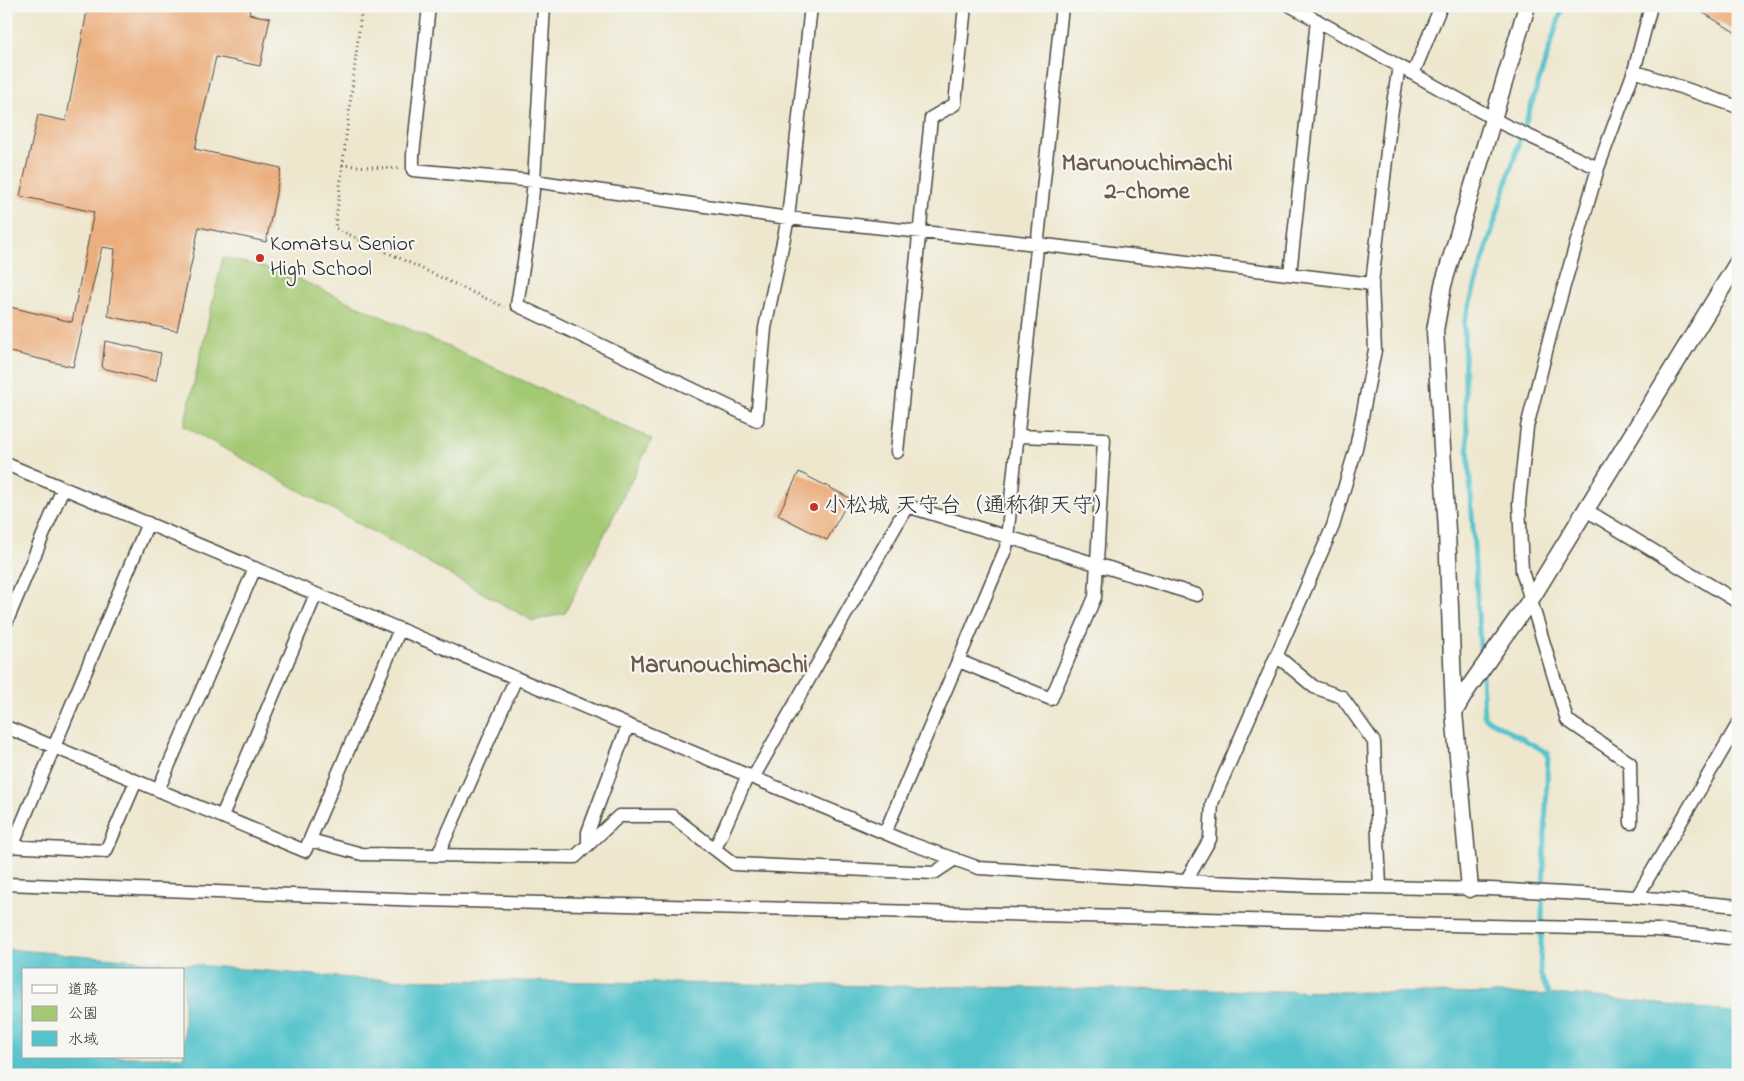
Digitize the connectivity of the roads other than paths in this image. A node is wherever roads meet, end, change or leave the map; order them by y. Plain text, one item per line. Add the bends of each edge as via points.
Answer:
1 (429, 6) edge
2 (544, 6) edge
3 (811, 6) edge
4 (965, 6) edge
5 (1062, 6) edge
6 (1291, 6) edge
7 (1441, 6) edge
8 (1527, 6) edge
9 (1651, 6) edge
10 (1317, 20) junction
11 (1399, 66) junction
12 (1634, 71) junction
13 (1413, 74) junction
14 (1738, 107) edge
15 (1499, 121) junction
16 (1598, 168) junction
17 (534, 181) junction
18 (788, 218) junction
19 (919, 232) junction
20 (1037, 244) junction
21 (1738, 262) edge
22 (1290, 274) junction
23 (1372, 284) junction
24 (1018, 436) junction
25 (897, 452) dead end
26 (6, 464) edge
27 (64, 488) junction
28 (1586, 510) junction
29 (148, 523) junction
30 (1008, 537) junction
31 (1097, 564) junction
32 (255, 568) junction
33 (316, 594) junction
34 (1197, 595) dead end
35 (1531, 599) junction
36 (1738, 602) edge
37 (6, 622) edge
38 (400, 629) junction
39 (1277, 656) junction
40 (959, 661) junction
41 (516, 678) junction
42 (1454, 712) junction
43 (1738, 724) edge
44 (628, 725) junction
45 (6, 726) edge
46 (54, 746) junction
47 (751, 776) junction
48 (136, 781) junction
49 (158, 790) junction
50 (222, 816) junction
51 (1631, 823) dead end
52 (885, 833) junction
53 (310, 840) junction
54 (588, 845) junction
55 (9, 846) edge
56 (715, 849) junction
57 (438, 855) junction
58 (955, 859) junction
59 (1186, 881) junction
60 (6, 884) edge
61 (1380, 887) junction
62 (1470, 889) junction
63 (1637, 897) junction
64 (1738, 906) edge
65 (1738, 939) edge

1 - 17 street via 413,170
2 - 17 street
3 - 18 street
4 - 19 street via 955,104 931,118
5 - 20 street
6 - 10 street
7 - 13 street
8 - 15 street
9 - 12 street
10 - 11 street
10 - 22 street
11 - 13 street
11 - 23 street
12 - 14 street
12 - 16 street
13 - 15 street
15 - 16 street
15 - 42 street via 1444,285 1435,330
16 - 35 street via 1527,427 1519,503 1522,571
17 - 18 street
17 - 18 street via 516,305 757,420 764,328
18 - 19 street
19 - 20 street
19 - 25 street
20 - 22 street
20 - 24 street
21 - 28 street
22 - 23 street
23 - 39 street via 1375,350 1356,448 1333,526
24 - 30 street
24 - 31 street via 1104,440
26 - 27 street
27 - 29 street
27 - 37 street
28 - 35 street
28 - 36 street
29 - 32 street
29 - 46 street
30 - 31 street
30 - 40 street
30 - 47 street via 908,506
31 - 34 street
31 - 40 street via 1095,597 1051,699
32 - 33 street
32 - 49 street
33 - 38 street
33 - 50 street
35 - 42 street
35 - 51 street via 1567,720 1630,763
38 - 41 street
38 - 53 street
39 - 59 street via 1212,803 1210,839
39 - 61 street via 1314,688 1342,697 1374,742
40 - 52 street
41 - 44 street
41 - 57 street
42 - 62 street
43 - 63 street
44 - 47 street
44 - 54 street via 588,832
45 - 46 street
46 - 48 street
46 - 55 street
47 - 52 street
47 - 56 street
48 - 49 street
48 - 55 street via 106,851
49 - 50 street
50 - 53 street via 305,851
52 - 58 street
53 - 57 street via 362,854
54 - 56 street via 619,816 672,816
54 - 57 street via 576,857
56 - 58 street via 734,864 934,873
58 - 59 street via 979,868
59 - 61 street
60 - 65 street via 422,900 1658,930
61 - 62 street
62 - 63 street
63 - 64 street

